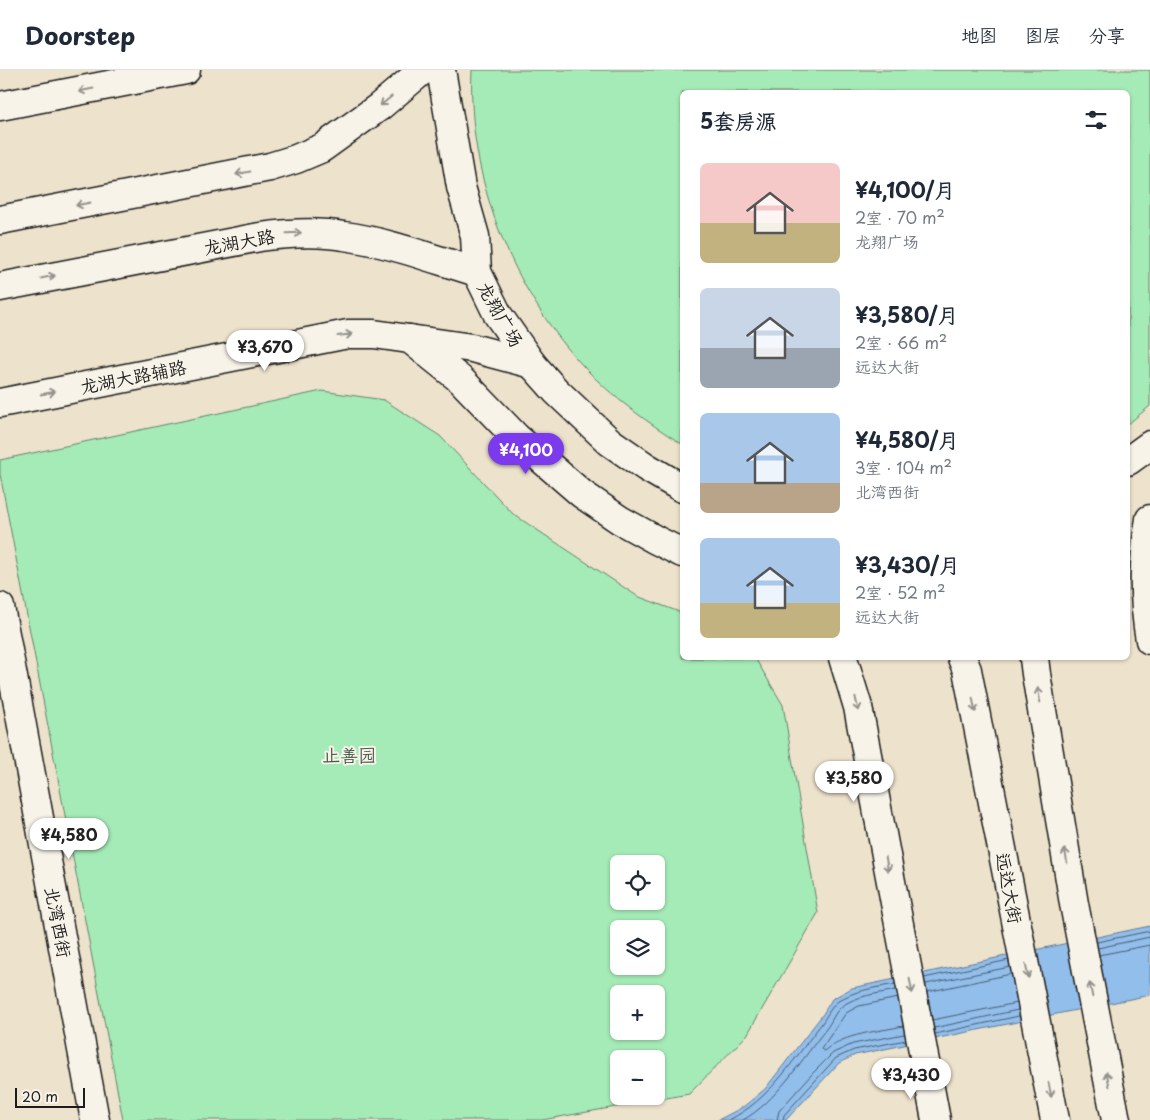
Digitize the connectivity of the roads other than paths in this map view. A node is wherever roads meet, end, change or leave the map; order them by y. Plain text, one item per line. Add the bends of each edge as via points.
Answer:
1 (186, 70) edge
2 (423, 70) edge
3 (441, 70) edge
4 (0, 106) edge
5 (0, 220) edge
6 (477, 272) junction
7 (0, 287) edge
8 (410, 338) junction
9 (532, 364) junction
10 (0, 403) edge
11 (1150, 445) edge
12 (1130, 460) edge
13 (680, 487) edge
14 (1150, 519) edge
15 (680, 552) edge
16 (1147, 588) edge
17 (0, 607) edge
18 (1150, 640) edge
19 (844, 660) edge
20 (963, 660) edge
21 (1034, 660) edge
22 (95, 1120) edge
23 (936, 1120) edge
24 (1055, 1120) edge
25 (1116, 1120) edge

1 -> 4 main road
2 -> 5 main road via 322,148 296,159 270,167
3 - 6 main road, 龙翔广场 via 461,187 475,236
7 -> 6 main road, 龙湖大路 via 289,233 343,235
6 - 9 main road, 龙翔广场 via 498,315
8 - 9 main road, 龙湖大路辅路 via 472,348
10 -> 8 main road, 龙湖大路辅路 via 348,334
8 - 15 main road via 461,380 516,437 582,494 620,520
9 - 13 main road, 龙翔广场 via 610,442
11 - 12 main road
14 - 16 main road via 1146,548
16 - 18 main road
17 - 22 main road, 北湾西街
19 -> 23 main road via 858,707
20 -> 24 main road, 远达大街
25 -> 21 main road via 1074,904

